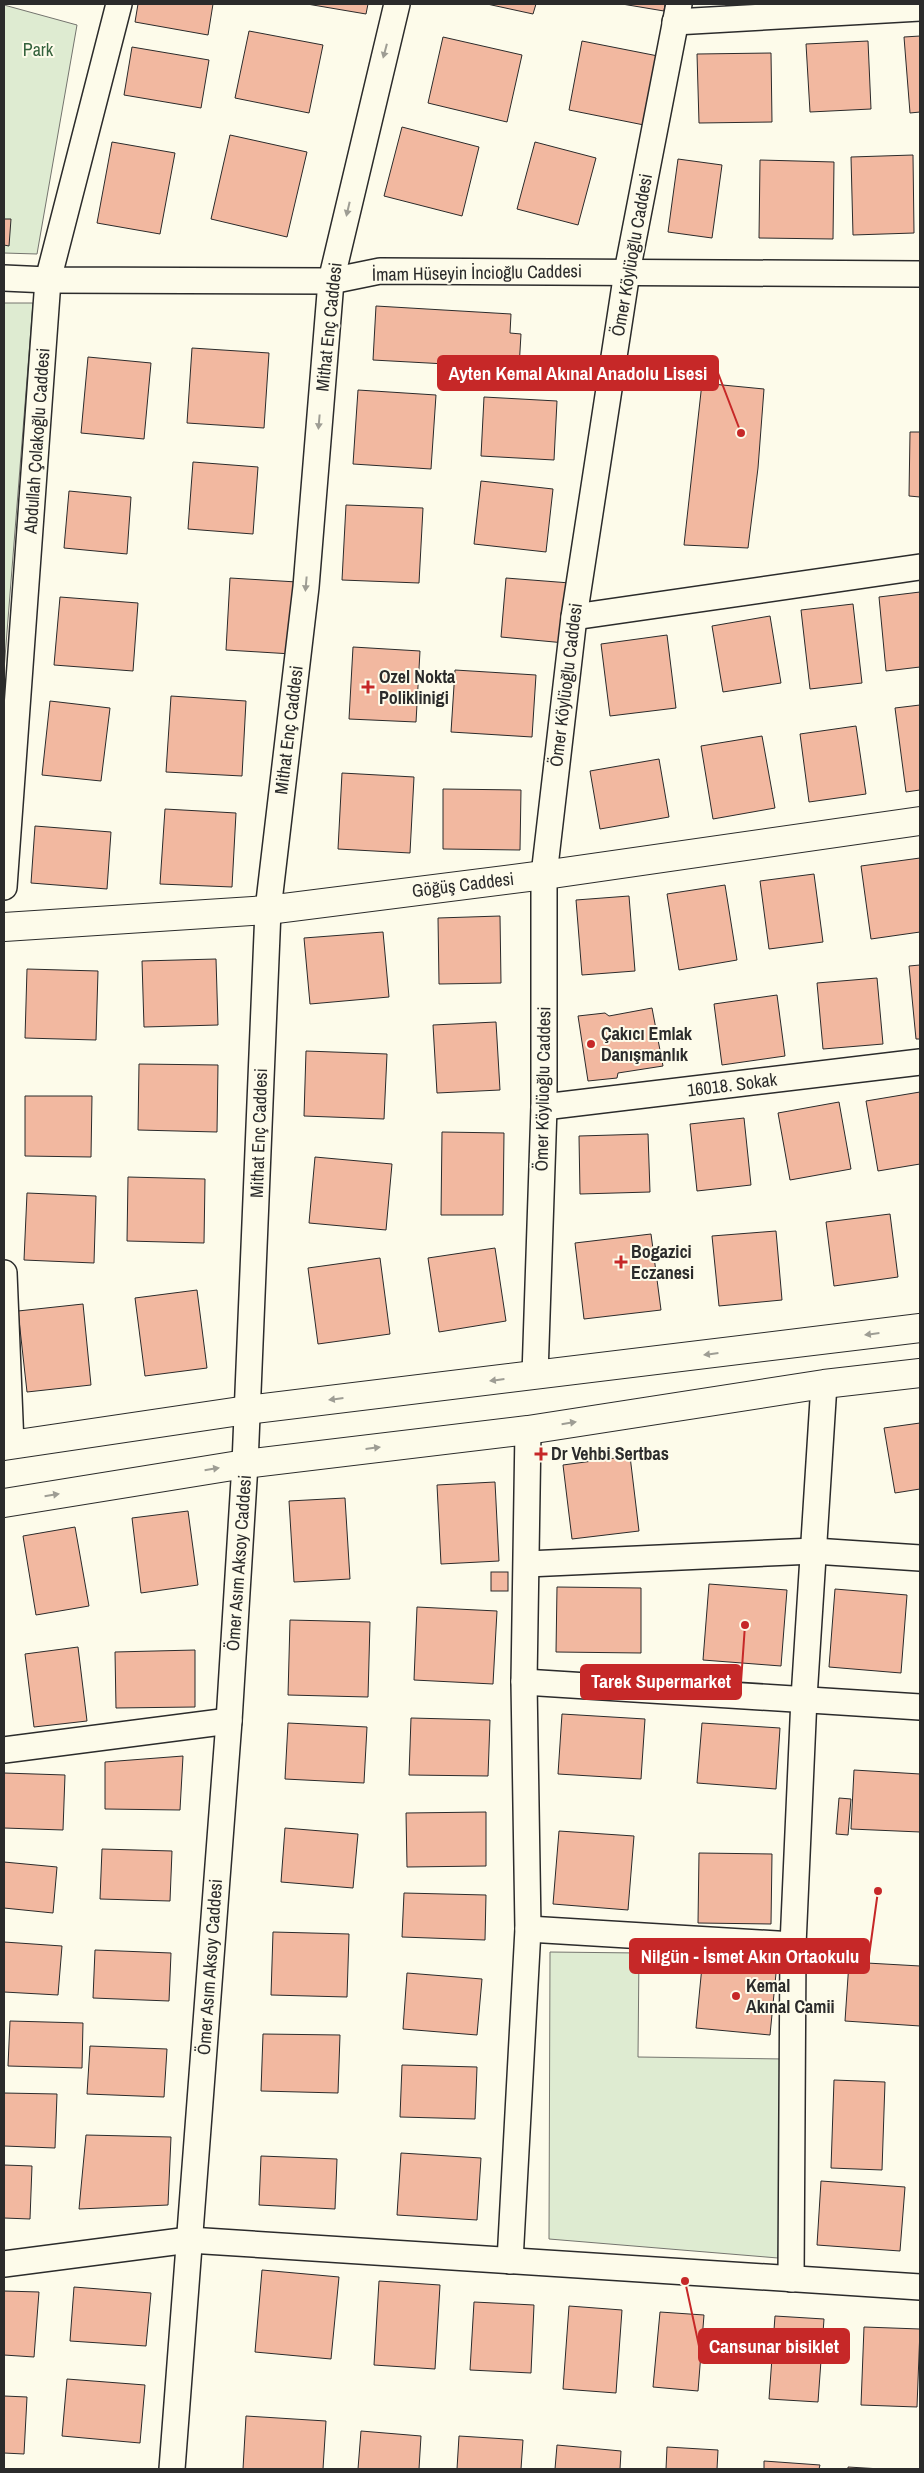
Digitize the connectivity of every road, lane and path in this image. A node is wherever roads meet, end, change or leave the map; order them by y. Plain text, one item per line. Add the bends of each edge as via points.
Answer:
1 (119, 4) edge
2 (397, 4) edge
3 (920, 8) edge
4 (677, 13) edge
5 (627, 272) junction
6 (920, 274) edge
7 (4, 278) edge
8 (48, 280) junction
9 (331, 281) junction
10 (920, 567) edge
11 (574, 616) junction
12 (12, 679) edge
13 (920, 821) edge
14 (544, 875) junction
15 (4, 887) edge
16 (268, 910) junction
17 (4, 927) edge
18 (920, 1062) edge
19 (544, 1108) junction
20 (4, 1273) edge
21 (920, 1328) edge
22 (920, 1373) edge
23 (535, 1375) junction
24 (824, 1384) junction
25 (247, 1410) junction
26 (528, 1430) junction
27 (7, 1445) edge
28 (245, 1464) junction
29 (4, 1503) edge
30 (814, 1551) junction
31 (920, 1558) edge
32 (527, 1564) junction
33 (524, 1682) junction
34 (804, 1698) junction
35 (920, 1707) edge
36 (229, 1721) junction
37 (4, 1750) edge
38 (528, 1929) junction
39 (793, 1945) junction
40 (189, 2240) junction
41 (510, 2261) junction
42 (4, 2264) edge
43 (791, 2279) junction
44 (920, 2287) edge
45 (172, 2469) edge

1 - 8 street, Abdullah Çolakoğlu Caddesi
2 -> 9 street, Mithat Enç Caddesi
3 - 4 street
4 - 5 street, Ömer Köylüoğlu Caddesi
5 - 6 street, İmam Hüseyin İncioğlu Caddesi
5 - 9 street, İmam Hüseyin İncioğlu Caddesi via 380,271
5 - 11 street, Ömer Köylüoğlu Caddesi
7 - 8 street, İmam Hüseyin İncioğlu Caddesi
8 - 9 street, İmam Hüseyin İncioğlu Caddesi
8 - 12 street, Abdullah Çolakoğlu Caddesi
9 -> 16 street, Mithat Enç Caddesi via 306,587
10 - 11 street
11 - 14 street, Ömer Köylüoğlu Caddesi
12 - 15 street, Abdullah Çolakoğlu Caddesi
13 - 14 main road, Göğüş Caddesi
14 - 16 main road, Göğüş Caddesi
14 - 19 street, Ömer Köylüoğlu Caddesi
16 - 17 main road, Göğüş Caddesi
16 - 25 street, Mithat Enç Caddesi
18 - 19 street, 16018. Sokak
19 - 23 street, Ömer Köylüoğlu Caddesi
20 - 27 street
21 -> 23 main road
22 - 24 main road
23 -> 25 main road
26 -> 24 main road
24 - 30 street
25 - 27 main road
25 - 28 street, Mithat Enç Caddesi
28 -> 26 main road
26 - 32 street
29 -> 28 main road
28 - 36 street, Ömer Asım Aksoy Caddesi
30 - 31 street
30 - 32 street
30 - 34 street
32 - 33 street
33 - 34 street
33 - 38 street
34 - 35 street
34 - 39 street
36 - 37 street
36 - 40 street, Ömer Asım Aksoy Caddesi
38 - 39 street
38 - 41 street
39 - 43 street
40 - 41 street
40 - 42 street
40 - 45 street, Ömer Asım Aksoy Caddesi
41 - 43 street
43 - 44 street

